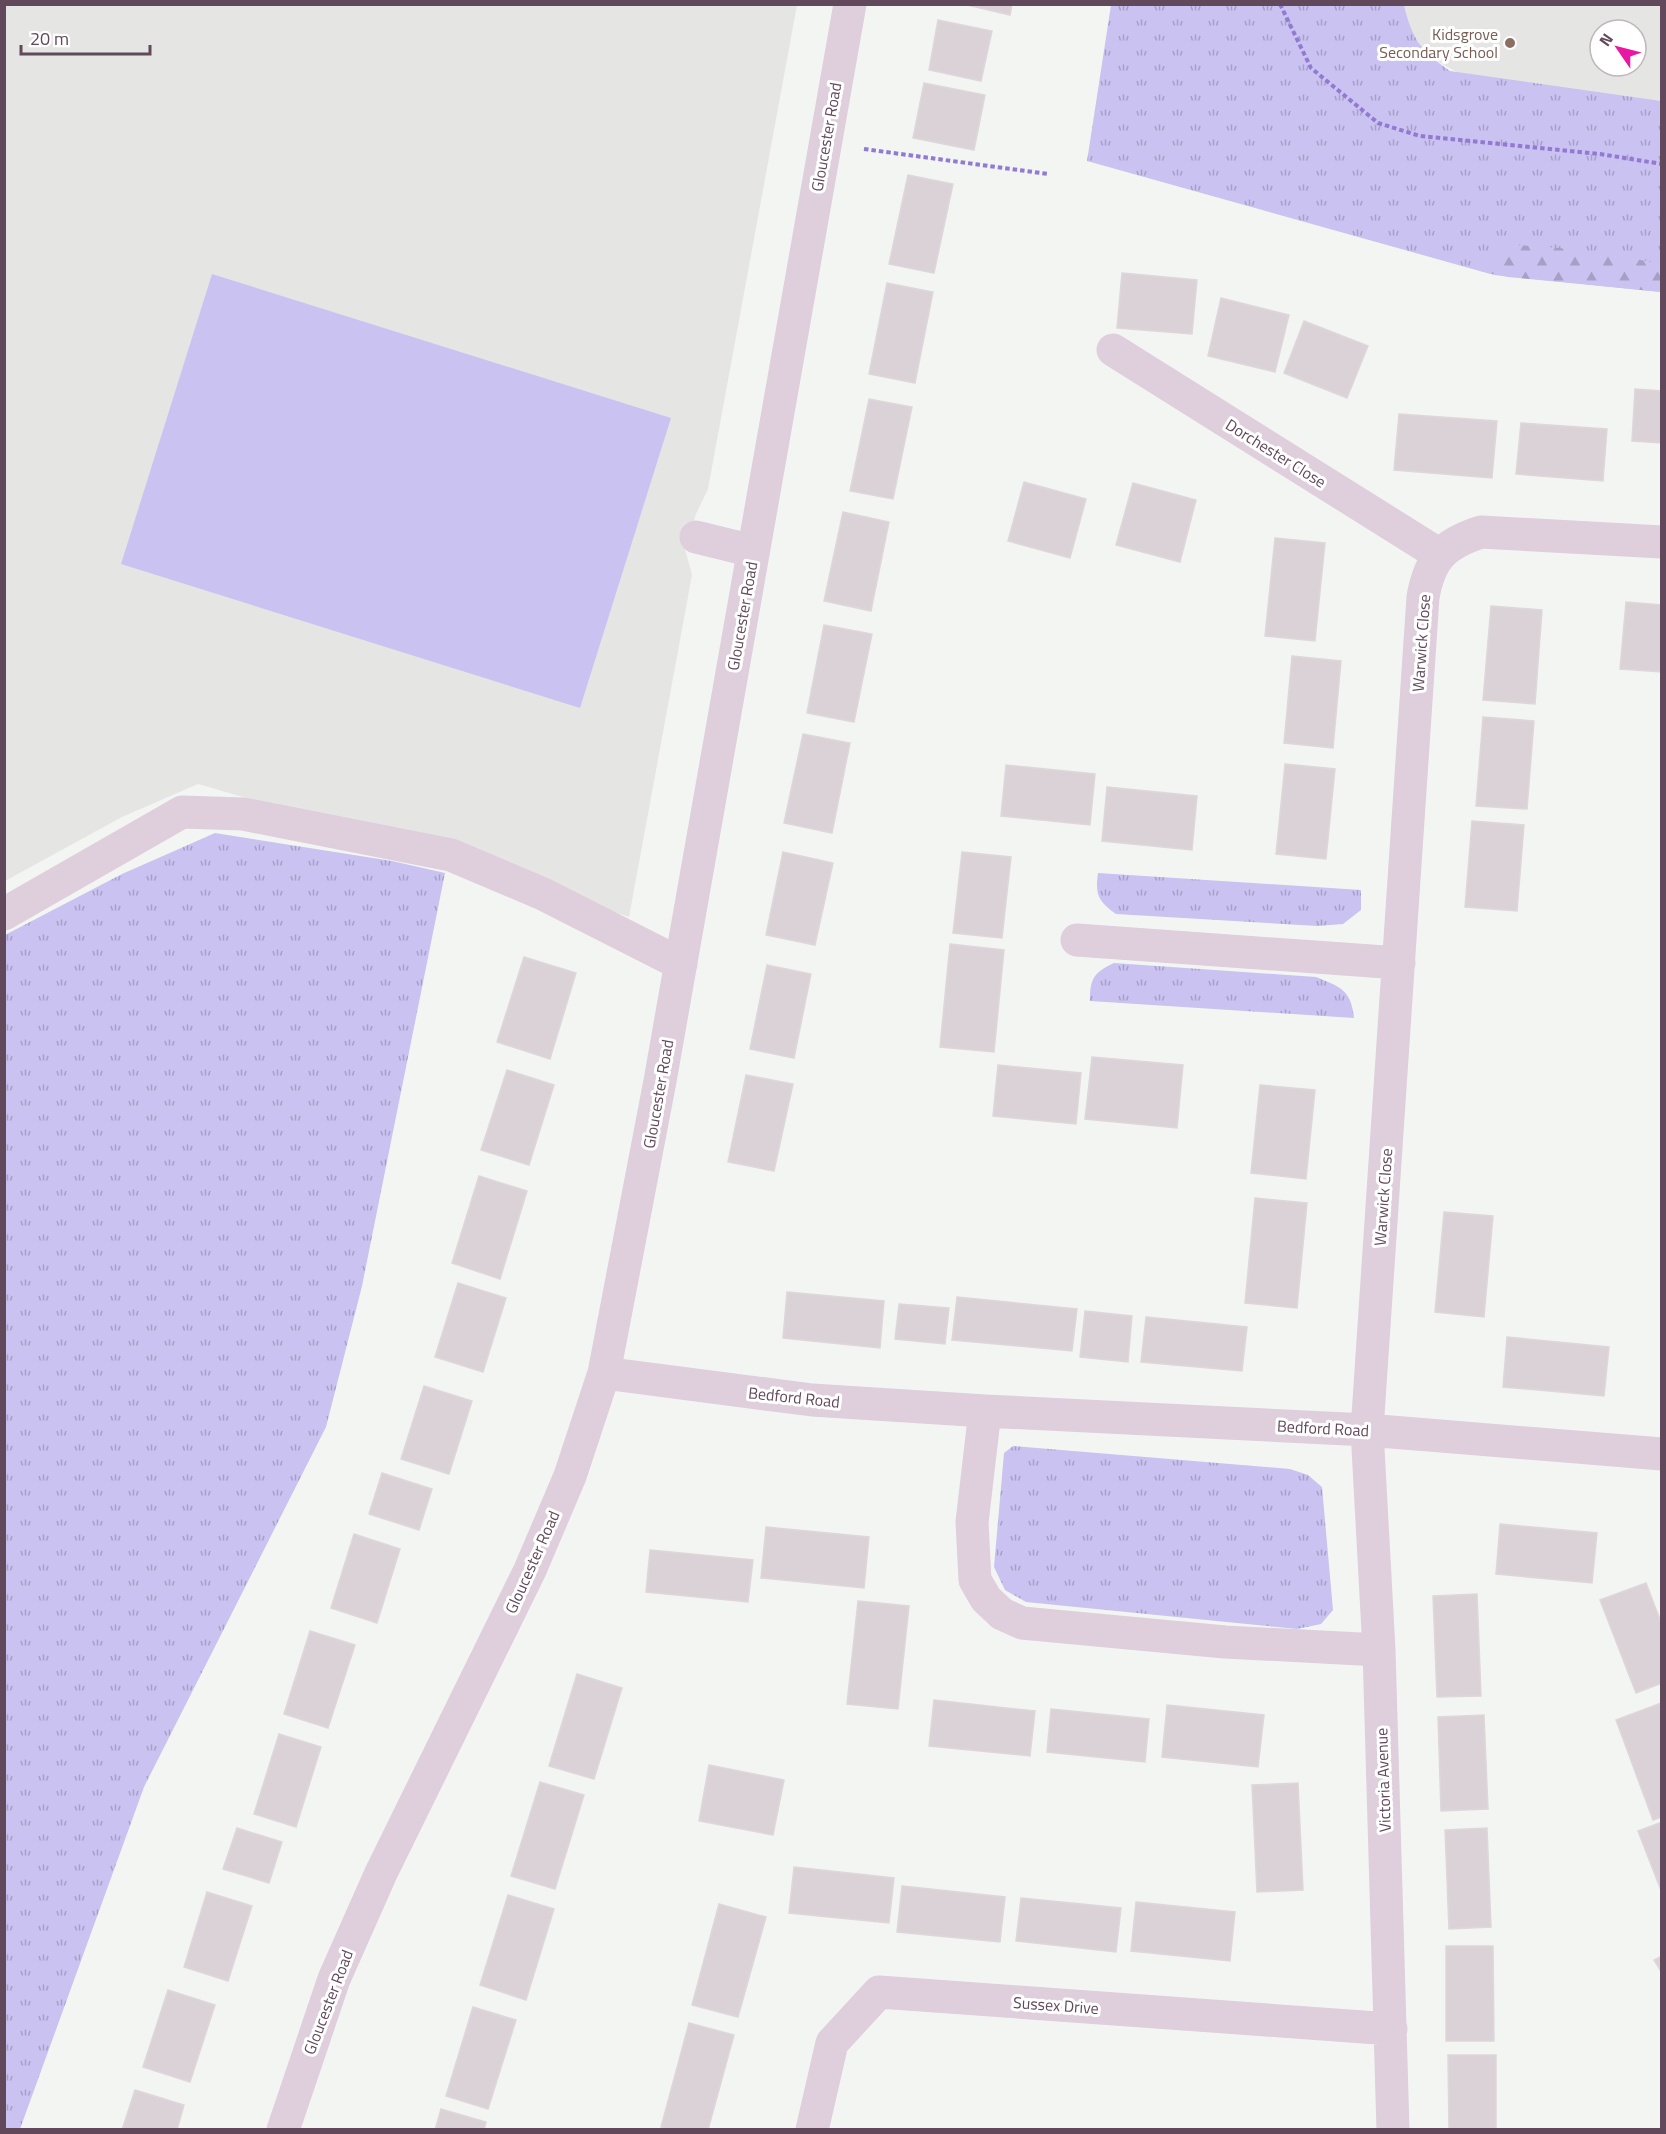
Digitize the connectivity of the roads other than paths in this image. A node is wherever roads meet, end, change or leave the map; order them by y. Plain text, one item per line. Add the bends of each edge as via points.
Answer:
1 (850, 4) edge
2 (1113, 350) dead end
3 (696, 537) dead end
4 (1662, 542) edge
5 (753, 551) junction
6 (1440, 555) junction
7 (4, 914) edge
8 (1077, 940) dead end
9 (1399, 963) junction
10 (681, 964) junction
11 (604, 1373) junction
12 (985, 1411) junction
13 (1367, 1430) junction
14 (1662, 1454) edge
15 (1379, 1650) junction
16 (1391, 2029) junction
17 (283, 2130) edge
18 (812, 2130) edge
19 (1393, 2130) edge

1 - 5 street, Gloucester Road
2 - 6 street, Dorchester Close
3 - 5 street
4 - 6 street, Warwick Close via 1481,532 1459,539
5 - 10 street, Gloucester Road
6 - 9 street, Warwick Close via 1427,575 1423,597
7 - 10 street via 182,812 243,814 451,855 543,894
8 - 9 street
9 - 13 street, Warwick Close
10 - 11 street, Gloucester Road
11 - 12 street, Bedford Road via 812,1400
11 - 17 street, Gloucester Road via 570,1476 530,1570 381,1873 334,1979
12 - 13 street, Bedford Road
12 - 15 street via 972,1522 975,1580 986,1599 1002,1614 1022,1623 1225,1642
13 - 14 street, Bedford Road
13 - 15 street, Victoria Avenue
15 - 16 street, Victoria Avenue
16 - 18 street, Sussex Drive via 879,1992 832,2043
16 - 19 street, Victoria Avenue

